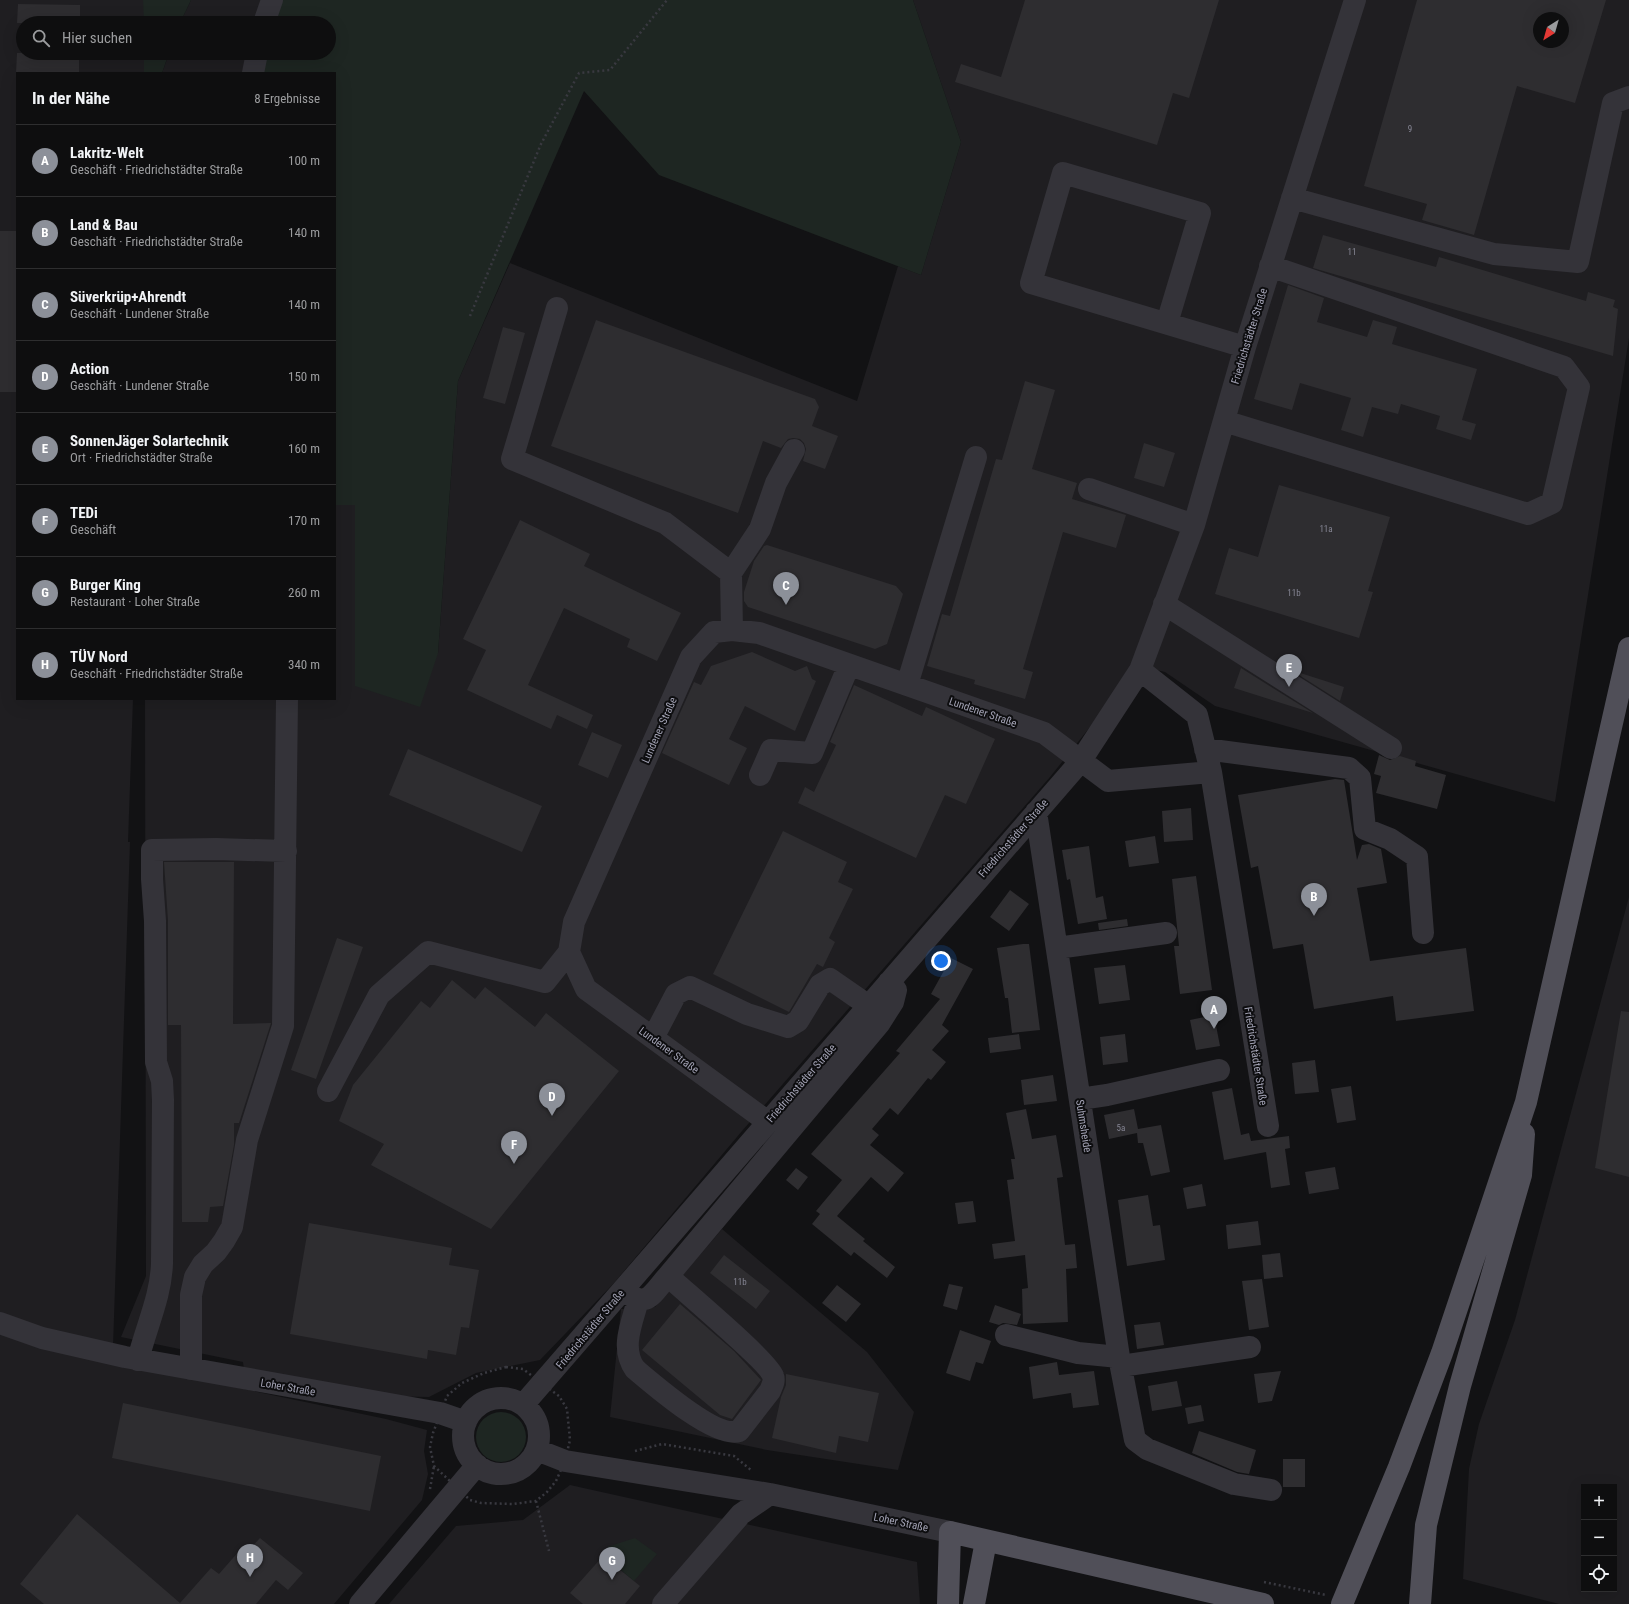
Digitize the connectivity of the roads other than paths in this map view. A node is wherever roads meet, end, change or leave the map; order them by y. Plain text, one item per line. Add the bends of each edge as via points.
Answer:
1 (272, 0) edge
2 (1355, 0) edge
3 (266, 16) edge
4 (256, 60) edge
5 (253, 72) edge
6 (1629, 97) edge
7 (1292, 198) junction
8 (1270, 266) junction
9 (557, 308) dead end
10 (1167, 323) junction
11 (1245, 347) junction
12 (1224, 422) junction
13 (794, 450) dead end
14 (976, 457) dead end
15 (1089, 490) dead end
16 (1194, 525) junction
17 (731, 573) junction
18 (1164, 604) junction
19 (732, 630) junction
20 (1629, 648) edge
21 (849, 665) junction
22 (1140, 670) junction
23 (907, 685) junction
24 (287, 700) edge
25 (1391, 748) dead end
26 (1205, 749) junction
27 (1080, 762) junction
28 (1211, 772) junction
29 (760, 775) dead end
30 (1036, 812) junction
31 (286, 851) junction
32 (1166, 933) dead end
33 (1423, 933) dead end
34 (1057, 948) junction
35 (569, 952) junction
36 (890, 982) junction
37 (869, 1006) junction
38 (653, 1038) junction
39 (1219, 1070) dead end
40 (328, 1091) dead end
41 (1080, 1099) junction
42 (1526, 1102) junction
43 (768, 1122) junction
44 (1268, 1126) dead end
45 (668, 1276) junction
46 (630, 1295) junction
47 (0, 1323) edge
48 (1006, 1335) dead end
49 (1250, 1347) dead end
50 (138, 1360) junction
51 (1120, 1361) junction
52 (191, 1369) junction
53 (523, 1405) junction
54 (466, 1422) junction
55 (537, 1450) junction
56 (477, 1465) junction
57 (720, 1486) junction
58 (1271, 1490) dead end
59 (770, 1494) junction
60 (741, 1514) junction
61 (950, 1532) junction
62 (986, 1541) junction
63 (360, 1604) edge
64 (664, 1604) edge
65 (948, 1604) edge
66 (974, 1604) edge
67 (1263, 1604) edge
68 (1342, 1604) edge
69 (1420, 1604) edge

1 - 3 street
2 - 7 street, Friedrichstädter Straße
4 - 5 street
6 - 7 street via 1613,102 1578,262 1494,254
7 - 8 street, Friedrichstädter Straße
8 - 11 street, Friedrichstädter Straße
8 - 12 street via 1564,367 1580,387 1552,503 1528,514
9 - 17 street via 512,459 665,523
10 - 10 street via 1031,283 1063,173 1200,213
10 - 11 street
11 - 12 street, Friedrichstädter Straße
12 - 16 street, Friedrichstädter Straße
13 - 17 street via 776,483 760,529
14 - 23 street
15 - 16 street
16 - 18 street, Friedrichstädter Straße
17 - 19 street
18 - 22 street, Friedrichstädter Straße
18 - 25 street
19 - 21 street, Lundener Straße via 759,633
19 - 35 street, Lundener Straße via 714,632 691,657 574,922
20 - 42 main road
21 - 23 street, Lundener Straße
21 - 29 street via 812,753 771,750
22 - 26 street, Friedrichstädter Straße via 1197,715
22 - 27 street, Friedrichstädter Straße
23 - 27 street, Lundener Straße via 1044,733
24 - 31 street
26 - 28 street, Friedrichstädter Straße
26 - 33 street via 1349,768 1360,778 1364,830 1390,839 1417,857
27 - 28 street via 1108,781
27 - 30 street, Friedrichstädter Straße
28 - 44 street, Friedrichstädter Straße
30 - 34 street, Suhmsheide
30 - 36 street, Friedrichstädter Straße
31 - 50 street via 152,850 156,1062 162,1081 163,1100 162,1263 158,1299
31 - 52 street via 283,1026 247,1140 232,1227 220,1247 195,1276 191,1295
32 - 34 street
34 - 41 street, Suhmsheide
35 - 38 street, Lundener Straße via 586,989
35 - 40 street via 545,982 428,952 379,995
36 - 37 street, Friedrichstädter Straße
36 - 45 street via 896,990 896,995 876,1028
37 - 38 street via 830,979 820,985 798,1021 788,1027 747,1014 690,987 676,994
37 - 43 street, Friedrichstädter Straße
38 - 43 street, Lundener Straße
39 - 41 street
41 - 51 street, Suhmsheide
42 - 68 main road via 1442,1353 1399,1467
42 - 69 main road via 1521,1175 1460,1386 1426,1525
43 - 46 street, Friedrichstädter Straße
45 - 46 street via 649,1297
45 - 46 street via 765,1365 773,1376 770,1390 739,1431 724,1431 697,1416 635,1369 627,1350
46 - 53 street, Friedrichstädter Straße
47 - 50 street, Loher Straße via 42,1338
48 - 51 street
49 - 51 street
50 - 52 street, Loher Straße
51 - 58 street, Suhmsheide via 1135,1440 1147,1449 1234,1484
52 - 54 street, Loher Straße via 440,1413
53 - 54 street via 502,1398 487,1401 475,1410
53 - 55 street via 536,1422 540,1436
54 - 56 street via 466,1450
55 - 56 street via 528,1464 514,1472 498,1474 483,1470
55 - 57 street, Loher Straße via 565,1461
56 - 63 street
57 - 59 street, Loher Straße
57 - 60 street via 733,1497
59 - 60 street
59 - 61 street, Loher Straße
60 - 64 street
61 - 62 main road, Loher Straße
61 - 65 main road
62 - 66 main road
62 - 67 main road, Loher Straße

